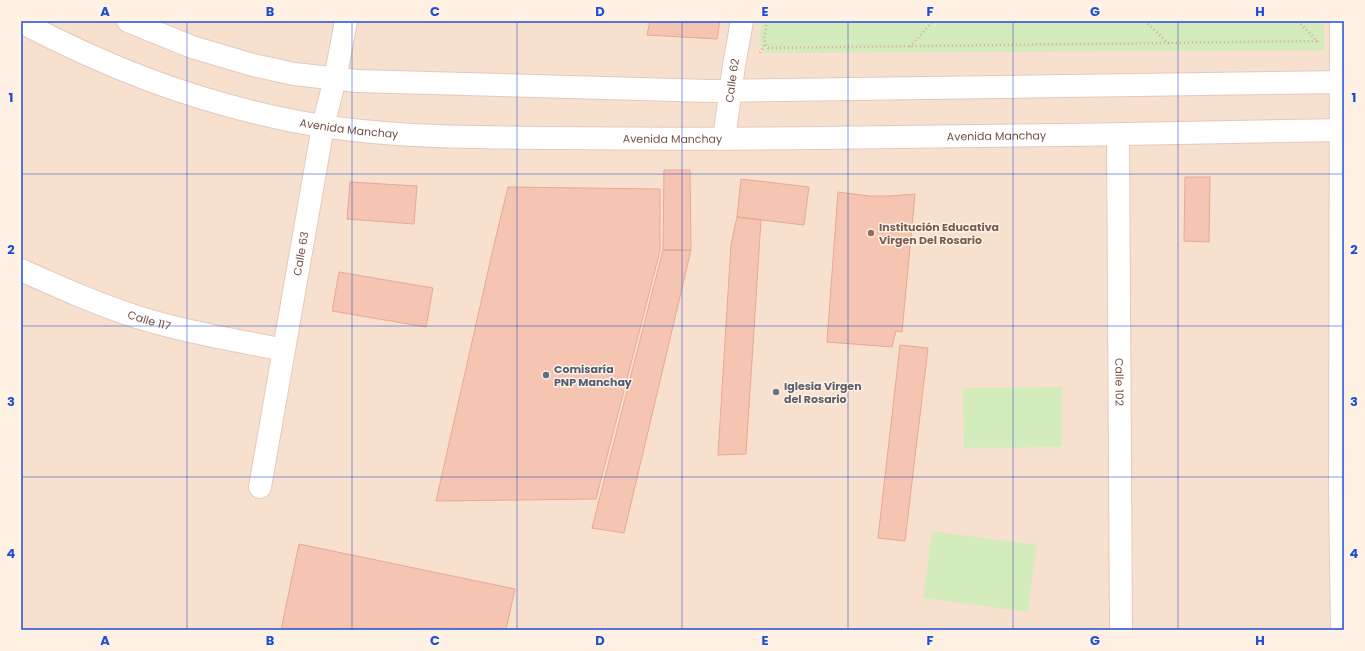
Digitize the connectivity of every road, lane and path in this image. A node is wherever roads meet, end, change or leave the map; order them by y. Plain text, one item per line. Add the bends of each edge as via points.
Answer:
1 (128, 21) edge
2 (346, 21) edge
3 (742, 21) edge
4 (767, 21) edge
5 (895, 21) edge
6 (903, 21) edge
7 (933, 21) edge
8 (1145, 21) edge
9 (1298, 21) edge
10 (1341, 21) edge
11 (21, 22) edge
12 (1318, 35) dead end
13 (1318, 42) junction
14 (1169, 44) junction
15 (910, 47) junction
16 (1319, 48) dead end
17 (335, 79) junction
18 (1343, 82) edge
19 (731, 90) junction
20 (323, 126) junction
21 (1343, 130) edge
22 (1118, 135) junction
23 (724, 139) junction
24 (21, 270) edge
25 (284, 350) junction
26 (1342, 465) edge
27 (260, 487) dead end
28 (1342, 492) edge
29 (1121, 630) edge
30 (1342, 630) edge

1 - 17 street via 192,47 238,61 294,74
2 - 17 street, Calle 63
3 - 19 street, Calle 62
4 - 15 path via 764,40 768,48
5 - 6 path
7 - 15 path
8 - 14 path
9 - 13 path
10 - 18 street
11 - 20 street, Avenida Manchay via 84,54 167,88 217,103
12 - 13 path
13 - 14 path
13 - 16 path
14 - 15 path
17 - 19 street via 493,86
17 - 20 street, Calle 63
18 - 19 street
18 - 21 street
19 - 23 street, Calle 62
20 - 23 street, Avenida Manchay via 415,135
20 - 25 street, Calle 63
21 - 22 street, Avenida Manchay
21 - 26 street
22 - 23 street, Avenida Manchay
22 - 29 street, Calle 102
24 - 25 street, Calle 117 via 94,302 138,317 181,329
25 - 27 street, Calle 63
26 - 28 street
28 - 30 street

